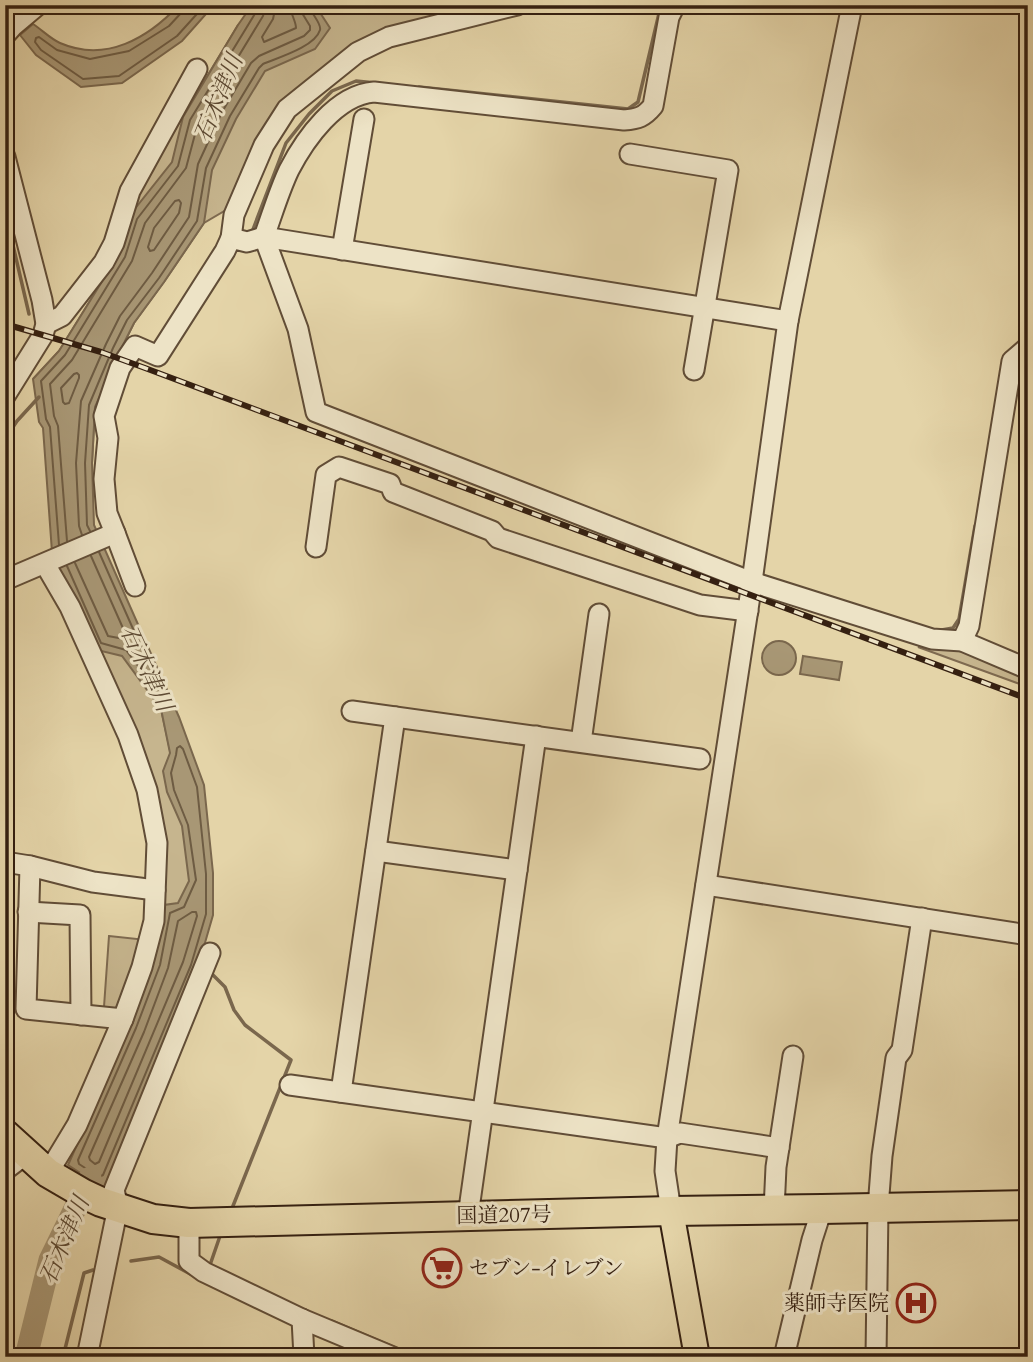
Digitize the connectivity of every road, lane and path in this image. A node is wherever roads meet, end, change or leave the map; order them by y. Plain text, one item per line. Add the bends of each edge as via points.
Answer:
1 (517, 5) edge
2 (675, 5) edge
3 (852, 5) edge
4 (35, 6) edge
5 (5, 34) edge
6 (197, 69) dead end
7 (364, 119) dead end
8 (630, 154) dead end
9 (5, 157) edge
10 (264, 237) junction
11 (232, 238) junction
12 (342, 250) junction
13 (705, 307) junction
14 (788, 321) junction
15 (46, 324) junction
16 (1028, 347) edge
17 (695, 370) dead end
18 (5, 396) edge
19 (110, 535) junction
20 (316, 547) dead end
21 (48, 563) junction
22 (5, 580) edge
23 (752, 582) junction
24 (135, 586) dead end
25 (748, 611) junction
26 (599, 614) dead end
27 (962, 641) junction
28 (1028, 669) edge
29 (352, 711) dead end
30 (395, 717) junction
31 (536, 736) junction
32 (581, 742) junction
33 (700, 759) dead end
34 (376, 851) junction
35 (5, 862) edge
36 (30, 866) junction
37 (517, 870) junction
38 (706, 885) junction
39 (155, 890) junction
40 (28, 912) junction
41 (922, 918) junction
42 (1028, 935) edge
43 (210, 953) dead end
44 (81, 1015) junction
45 (122, 1019) junction
46 (793, 1056) dead end
47 (290, 1085) dead end
48 (341, 1092) junction
49 (483, 1112) junction
50 (5, 1134) edge
51 (667, 1138) junction
52 (779, 1148) junction
53 (16, 1162) edge
54 (52, 1176) junction
55 (109, 1205) junction
56 (1028, 1205) edge
57 (878, 1208) junction
58 (822, 1209) junction
59 (671, 1210) junction
60 (774, 1210) junction
61 (468, 1216) junction
62 (190, 1223) junction
63 (302, 1320) junction
64 (87, 1357) edge
65 (304, 1357) edge
66 (393, 1357) edge
67 (696, 1357) edge
68 (784, 1357) edge
69 (876, 1357) edge

1 - 11 street via 388,37 358,52 287,109 264,145 234,215
2 - 10 street via 653,106 639,119 363,93 341,104 314,130 289,170
3 - 14 street
4 - 5 street
6 - 15 street via 130,191 104,261 62,316
7 - 12 street
8 - 13 street via 727,170
9 - 15 street
10 - 11 street via 247,242
10 - 12 street
10 - 23 street via 298,329 316,412
11 - 19 street via 158,356 135,346 120,368 104,416
12 - 13 street
13 - 14 street
13 - 17 street
14 - 23 street
15 - 18 street
16 - 27 street via 1013,361 969,626
19 - 21 street
19 - 24 street
20 - 25 street via 326,475 339,467 390,484 393,492 492,531 498,538 700,605
21 - 22 street
21 - 39 street via 128,735 147,790 157,843
23 - 25 street
23 - 27 street via 932,639
25 - 38 street
26 - 32 street
27 - 28 street
29 - 30 street
30 - 31 street
30 - 34 street
31 - 32 street
31 - 37 street
32 - 33 street
34 - 37 street
34 - 48 street
35 - 36 street
36 - 39 street via 93,882
36 - 40 street
37 - 49 street
38 - 41 street
38 - 51 street
39 - 45 street via 154,920 142,967
40 - 44 street via 80,915
40 - 44 street via 26,1009
41 - 42 street
41 - 57 street via 902,1050 896,1058
43 - 55 street
44 - 45 street
45 - 54 street
46 - 52 street
47 - 48 street
48 - 49 street
49 - 51 street
49 - 61 street
50 - 53 highway, 国道207号
51 - 52 street via 680,1133
51 - 59 street via 665,1171
52 - 60 street
53 - 54 highway, 国道207号
54 - 55 highway, 国道207号
55 - 62 highway, 国道207号 via 153,1219
55 - 64 street
56 - 57 highway, 国道207号
57 - 58 highway, 国道207号
57 - 69 street
58 - 60 highway, 国道207号
58 - 68 street
59 - 60 highway, 国道207号
59 - 61 highway, 国道207号
59 - 67 main road
61 - 62 highway, 国道207号
62 - 63 street via 189,1261
63 - 65 street
63 - 66 street

